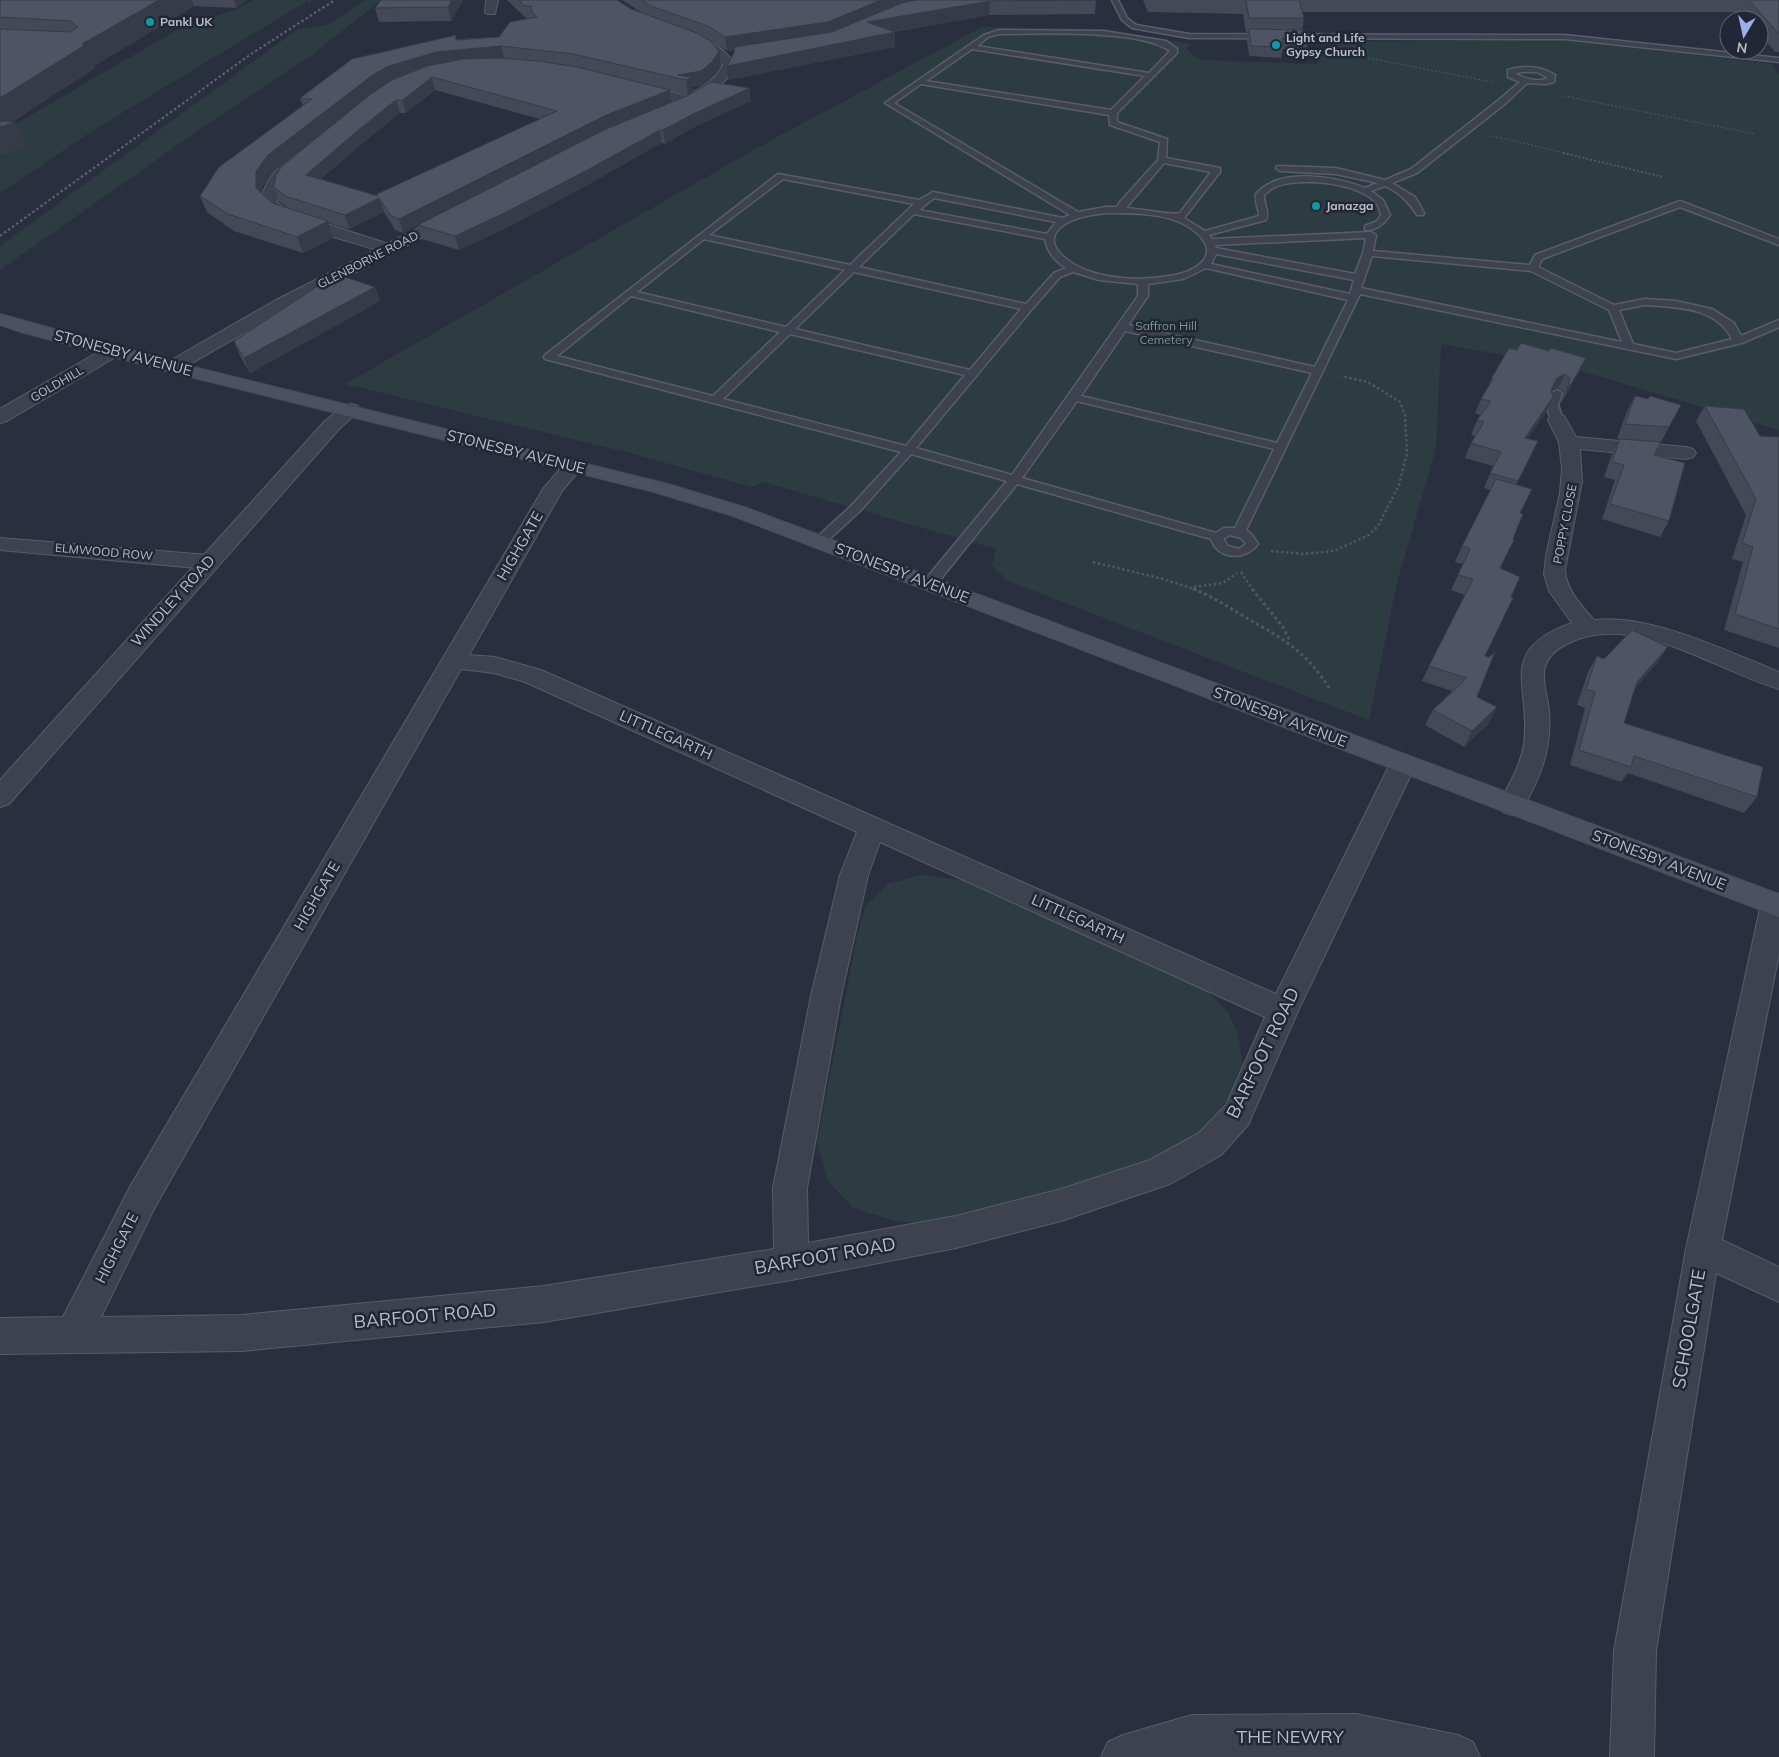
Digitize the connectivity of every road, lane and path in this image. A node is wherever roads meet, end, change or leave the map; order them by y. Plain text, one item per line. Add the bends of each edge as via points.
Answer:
1 (312, 0) edge
2 (627, 0) edge
3 (1116, 0) edge
4 (308, 2) dead end
5 (644, 14) edge
6 (677, 34) edge
7 (971, 47) junction
8 (741, 55) edge
9 (726, 57) junction
10 (1362, 57) dead end
11 (1779, 60) edge
12 (1150, 76) junction
13 (920, 82) junction
14 (626, 83) edge
15 (1521, 84) junction
16 (688, 101) junction
17 (672, 107) edge
18 (1113, 113) junction
19 (1467, 130) junction
20 (1755, 134) dead end
21 (310, 151) edge
22 (1162, 160) junction
23 (1280, 168) dead end
24 (1662, 177) dead end
25 (1385, 184) junction
26 (1365, 191) junction
27 (921, 203) junction
28 (465, 209) edge
29 (1121, 210) junction
30 (912, 211) junction
31 (1420, 213) dead end
32 (1078, 216) junction
33 (1176, 218) junction
34 (1064, 221) junction
35 (1368, 228) dead end
36 (702, 236) junction
37 (1049, 237) junction
38 (1209, 242) junction
39 (1779, 242) edge
40 (389, 249) junction
41 (1368, 253) junction
42 (1204, 265) junction
43 (1073, 268) junction
44 (1533, 268) junction
45 (853, 269) junction
46 (1359, 278) junction
47 (1142, 282) junction
48 (630, 292) junction
49 (1355, 294) junction
50 (1028, 307) junction
51 (1613, 308) junction
52 (0, 319) edge
53 (1779, 323) edge
54 (1122, 327) junction
55 (788, 330) junction
56 (1738, 341) junction
57 (1629, 346) junction
58 (113, 350) junction
59 (172, 367) junction
60 (1317, 371) junction
61 (973, 374) junction
62 (1557, 393) edge
63 (1073, 397) junction
64 (715, 400) junction
65 (351, 410) junction
66 (0, 417) edge
67 (1557, 420) joint
68 (1569, 442) junction
69 (1281, 447) junction
70 (909, 450) junction
71 (1691, 453) dead end
72 (573, 466) junction
73 (1015, 480) junction
74 (1239, 532) junction
75 (1217, 537) junction
76 (819, 542) junction
77 (0, 544) edge
78 (1251, 547) junction
79 (208, 562) junction
80 (1093, 562) dead end
81 (930, 584) junction
82 (1191, 587) junction
83 (1587, 626) junction
84 (1290, 642) junction
85 (453, 661) junction
86 (1779, 681) edge
87 (1330, 689) dead end
88 (1403, 764) junction
89 (0, 797) edge
90 (1512, 805) junction
91 (872, 828) junction
92 (1777, 905) edge
93 (1283, 1011) junction
94 (1702, 1249) junction
95 (791, 1263) junction
96 (1779, 1285) edge
97 (74, 1334) junction
98 (0, 1336) edge
99 (1123, 1757) edge
100 (1458, 1757) edge
101 (1632, 1757) edge

1 - 4 path
2 - 5 path via 636,11
3 - 11 lane via 1124,19 1134,27 1208,40 1565,37 1690,52 1758,54
6 - 9 street
7 - 12 lane
7 - 12 lane via 986,36 999,32 1103,33 1163,43 1174,51
7 - 13 lane
8 - 9 street
9 - 16 street via 729,64 723,78
10 - 15 path
12 - 18 lane
13 - 18 lane
13 - 32 lane via 889,103
14 - 16 street
15 - 19 lane
15 - 20 path
16 - 17 street
18 - 22 lane via 1113,123 1164,141
19 - 24 path
19 - 25 lane via 1414,171
21 - 40 street via 272,184 270,203 284,215
22 - 29 lane
22 - 33 lane via 1217,170 1183,214
23 - 25 lane via 1335,170
25 - 26 lane
25 - 31 lane via 1415,203
26 - 35 lane via 1385,206 1386,215 1380,223
26 - 38 lane via 1323,180 1283,182 1260,194 1258,202 1263,218
27 - 30 lane
27 - 34 lane via 933,196
27 - 36 lane via 781,176
28 - 40 street, GLENBORNE ROAD
29 - 32 lane
29 - 33 lane
30 - 37 lane
30 - 45 lane
32 - 34 lane
33 - 38 lane via 1192,226
34 - 37 lane via 1054,228
36 - 45 lane
36 - 48 lane
37 - 43 lane via 1050,248
38 - 41 lane via 1372,235
38 - 42 lane via 1210,258
38 - 46 lane
39 - 44 lane via 1680,204 1538,257
40 - 59 street, GLENBORNE ROAD via 282,304
41 - 44 lane
41 - 46 lane
42 - 47 lane via 1179,277
42 - 49 lane
43 - 47 lane via 1105,278
43 - 50 lane via 1057,275
44 - 51 lane
45 - 50 lane
45 - 55 lane
46 - 49 lane
47 - 54 lane via 1143,296
48 - 55 lane
48 - 64 lane via 549,357
49 - 57 lane
49 - 60 lane
50 - 61 lane
51 - 56 lane via 1645,302 1708,311 1730,324
51 - 57 lane
52 - 58 main road, STONESBY AVENUE
53 - 56 lane
54 - 60 lane
54 - 63 lane
55 - 61 lane
55 - 64 lane
56 - 57 lane via 1676,356
58 - 59 main road, STONESBY AVENUE
58 - 66 street, GOLDHILL
59 - 65 main road, STONESBY AVENUE
60 - 69 lane
60 - 78 path via 1368,382 1400,402 1405,415 1407,453 1399,485 1378,526 1368,535 1334,552 1304,554
61 - 70 lane
62 - 67 lane, POPPY CLOSE via 1552,404
63 - 69 lane
63 - 73 lane
64 - 70 lane
65 - 72 main road, STONESBY AVENUE
65 - 79 street, WINDLEY ROAD via 332,425
67 - 68 street, POPPY CLOSE
68 - 71 street
68 - 83 street, POPPY CLOSE via 1574,478 1555,578 1569,604
69 - 74 lane
70 - 73 lane
70 - 76 lane via 855,509
72 - 76 main road, STONESBY AVENUE via 723,507
72 - 85 street, HIGHGATE via 553,488
73 - 75 lane
73 - 81 lane
74 - 75 lane via 1223,532
74 - 78 lane via 1249,537
75 - 78 lane via 1218,544 1232,552
76 - 81 main road, STONESBY AVENUE
77 - 79 street, ELMWOOD ROW
79 - 89 street, WINDLEY ROAD
80 - 82 path
81 - 88 main road, STONESBY AVENUE
82 - 84 path
82 - 84 path via 1220,584 1233,577 1240,568 1290,635
83 - 86 street via 1651,633 1713,653
83 - 90 street via 1564,634 1542,649 1532,670 1537,711 1536,752
84 - 87 path via 1321,673
85 - 91 street, LITTLEGARTH via 495,665 533,676
85 - 97 street, HIGHGATE via 143,1196
88 - 90 main road, STONESBY AVENUE
88 - 93 street, BARFOOT ROAD
90 - 92 main road, STONESBY AVENUE
91 - 93 street, LITTLEGARTH
91 - 95 street via 854,874 822,1015 790,1188
92 - 94 street, SCHOOLGATE
93 - 95 street, BARFOOT ROAD via 1237,1115 1210,1144 1158,1173 1061,1205 956,1232
94 - 96 street
94 - 101 street, SCHOOLGATE via 1635,1651
95 - 97 street, BARFOOT ROAD via 544,1304 242,1333
97 - 98 street, BARFOOT ROAD
99 - 100 street, THE NEWRY via 1192,1737 1356,1736

